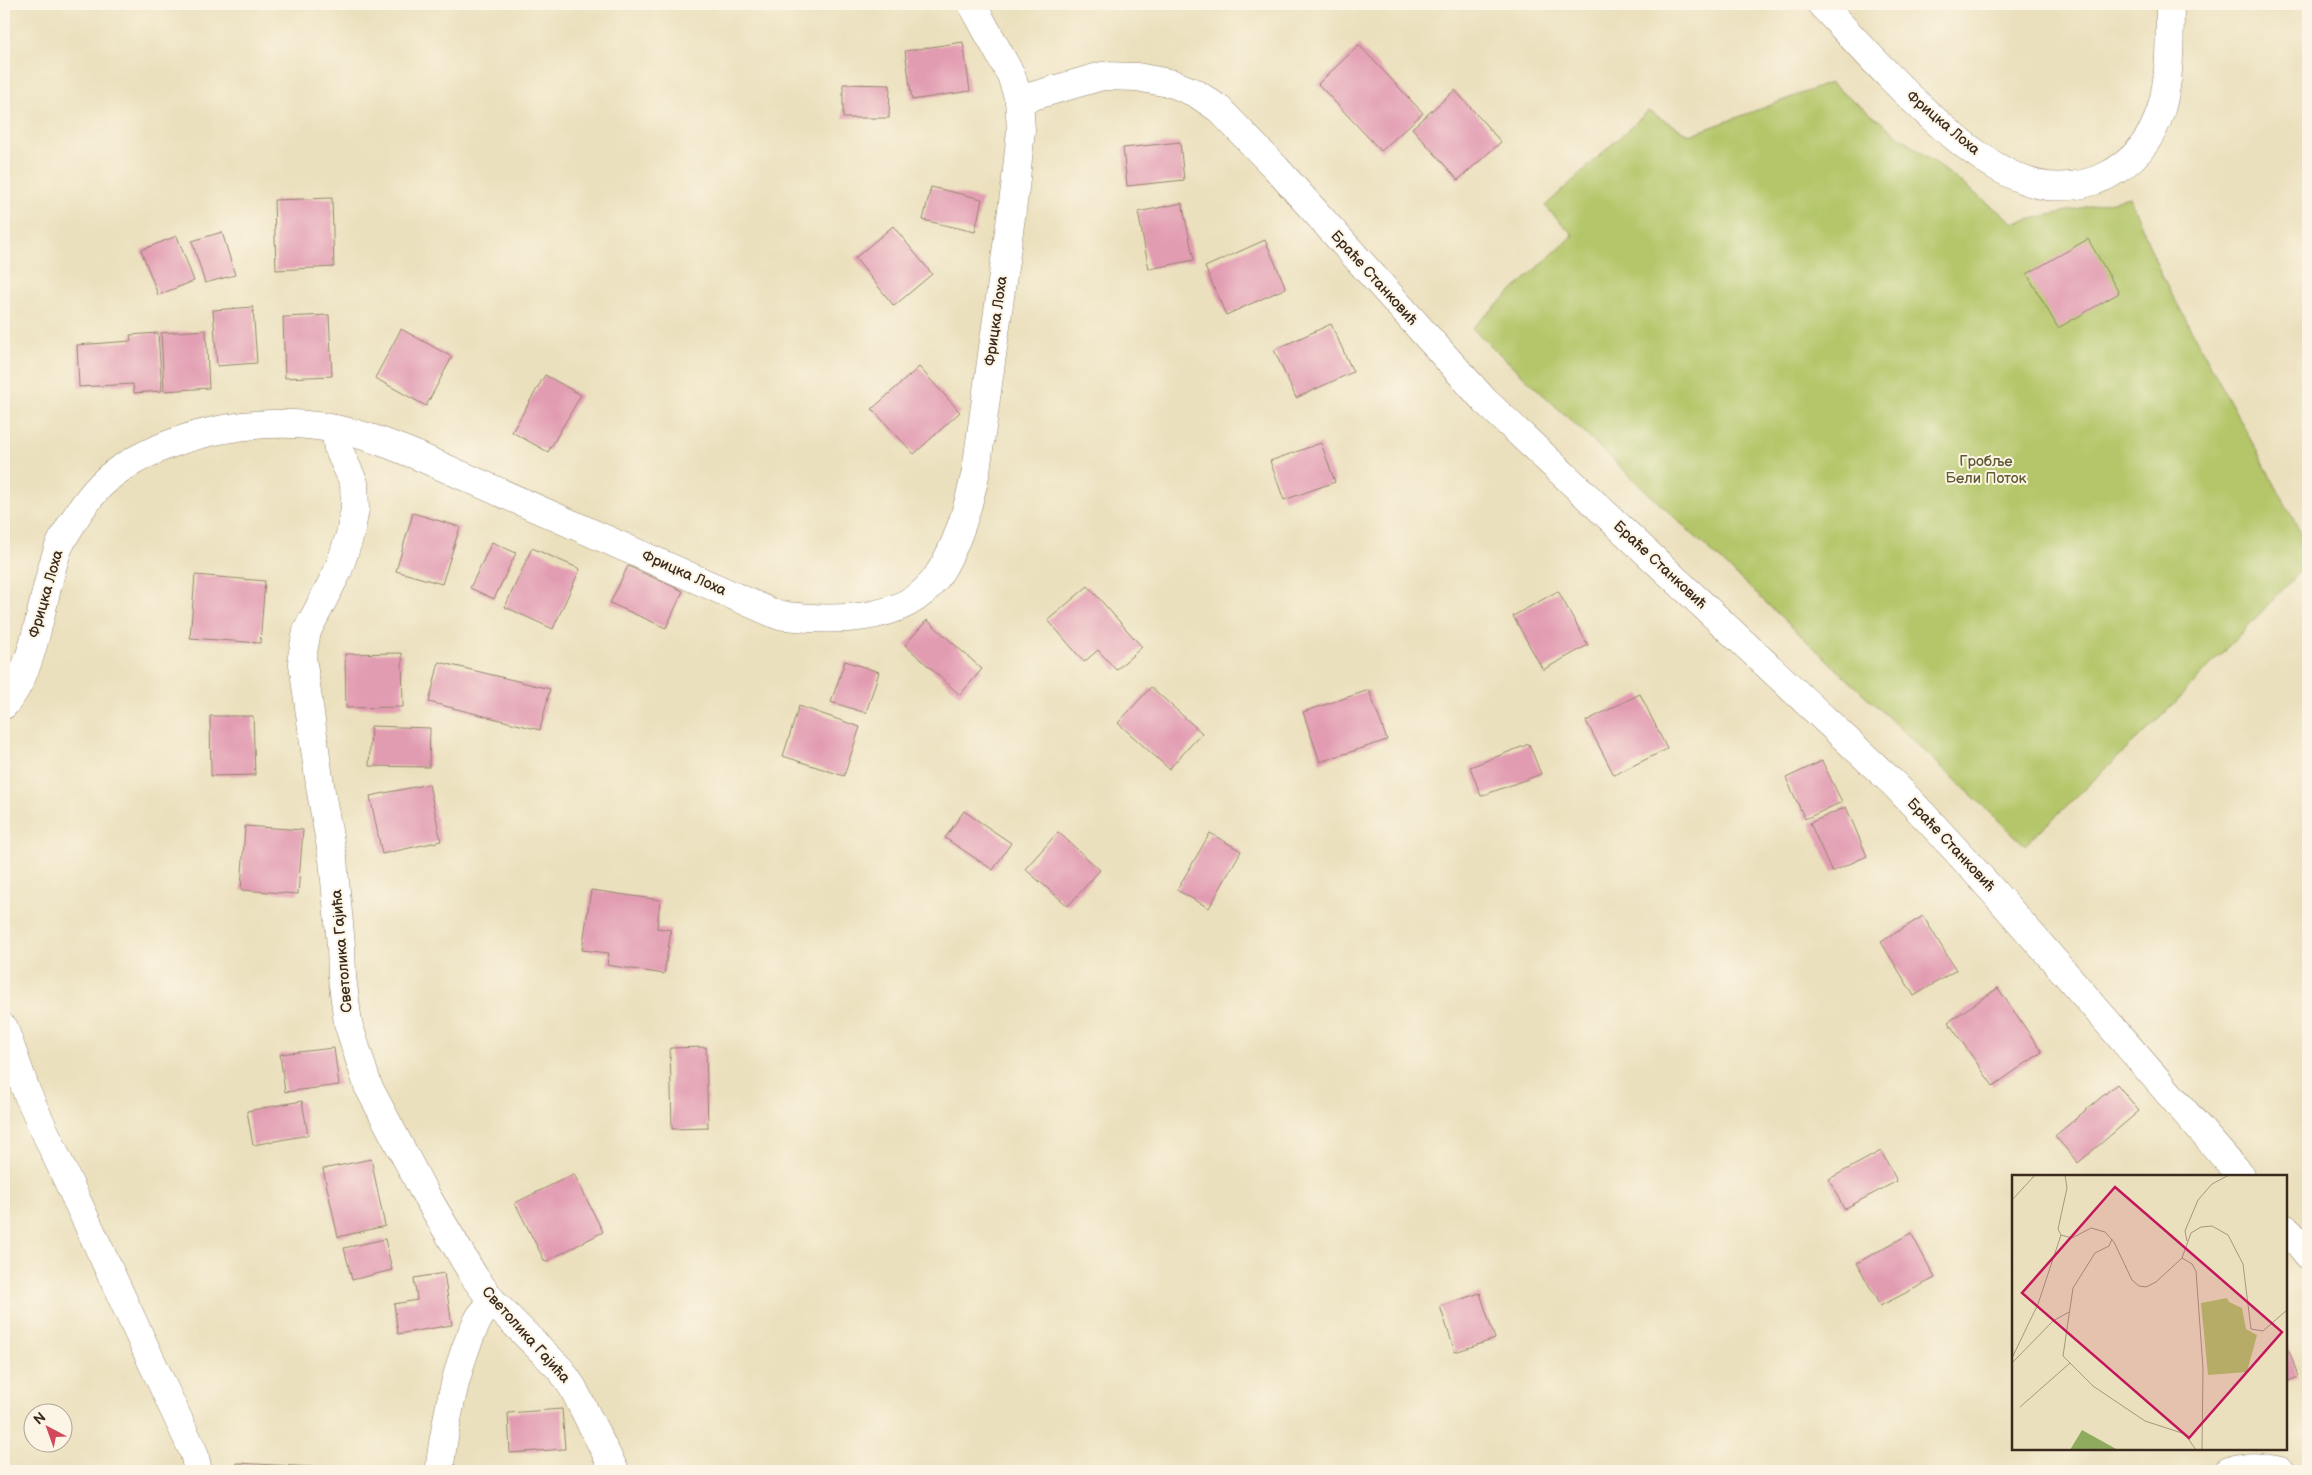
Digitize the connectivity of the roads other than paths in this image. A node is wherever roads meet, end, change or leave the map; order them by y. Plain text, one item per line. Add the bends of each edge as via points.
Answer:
1 (972, 4) edge
2 (1821, 4) edge
3 (2170, 4) edge
4 (1019, 100) junction
5 (335, 428) junction
6 (4, 705) edge
7 (4, 1028) edge
8 (2240, 1175) edge
9 (2287, 1229) edge
10 (2308, 1256) edge
11 (492, 1302) junction
12 (198, 1471) edge
13 (439, 1471) edge
14 (615, 1471) edge
15 (2228, 1471) edge
16 (2281, 1471) edge

1 - 4 street, Фрицка Лоха via 1011,75
2 - 3 street, Фрицка Лоха via 1902,90 1956,138 1988,161 2020,178 2047,186 2087,185 2121,168 2143,148 2159,120 2164,100 2169,62
4 - 5 street, Фрицка Лоха via 1021,130 1015,188 969,504 950,556 935,580 907,604 868,616 818,620 777,615 418,456
4 - 8 street, Браће Станковић via 1102,76 1137,77 1174,84 1219,109 1485,401 1888,778 1939,830
5 - 6 street, Фрицка Лоха via 281,424 232,428 174,442 119,470 81,509 58,547 26,666
5 - 11 street, Светолика Гајића via 338,448 354,483 355,509 338,571 307,631 302,657 320,792 333,859 347,1016 368,1086 422,1190
7 - 12 street via 27,1093 194,1454
9 - 10 street
11 - 13 street via 479,1318 467,1344
11 - 14 street, Светолика Гајића via 561,1370
15 - 16 street via 2242,1466

